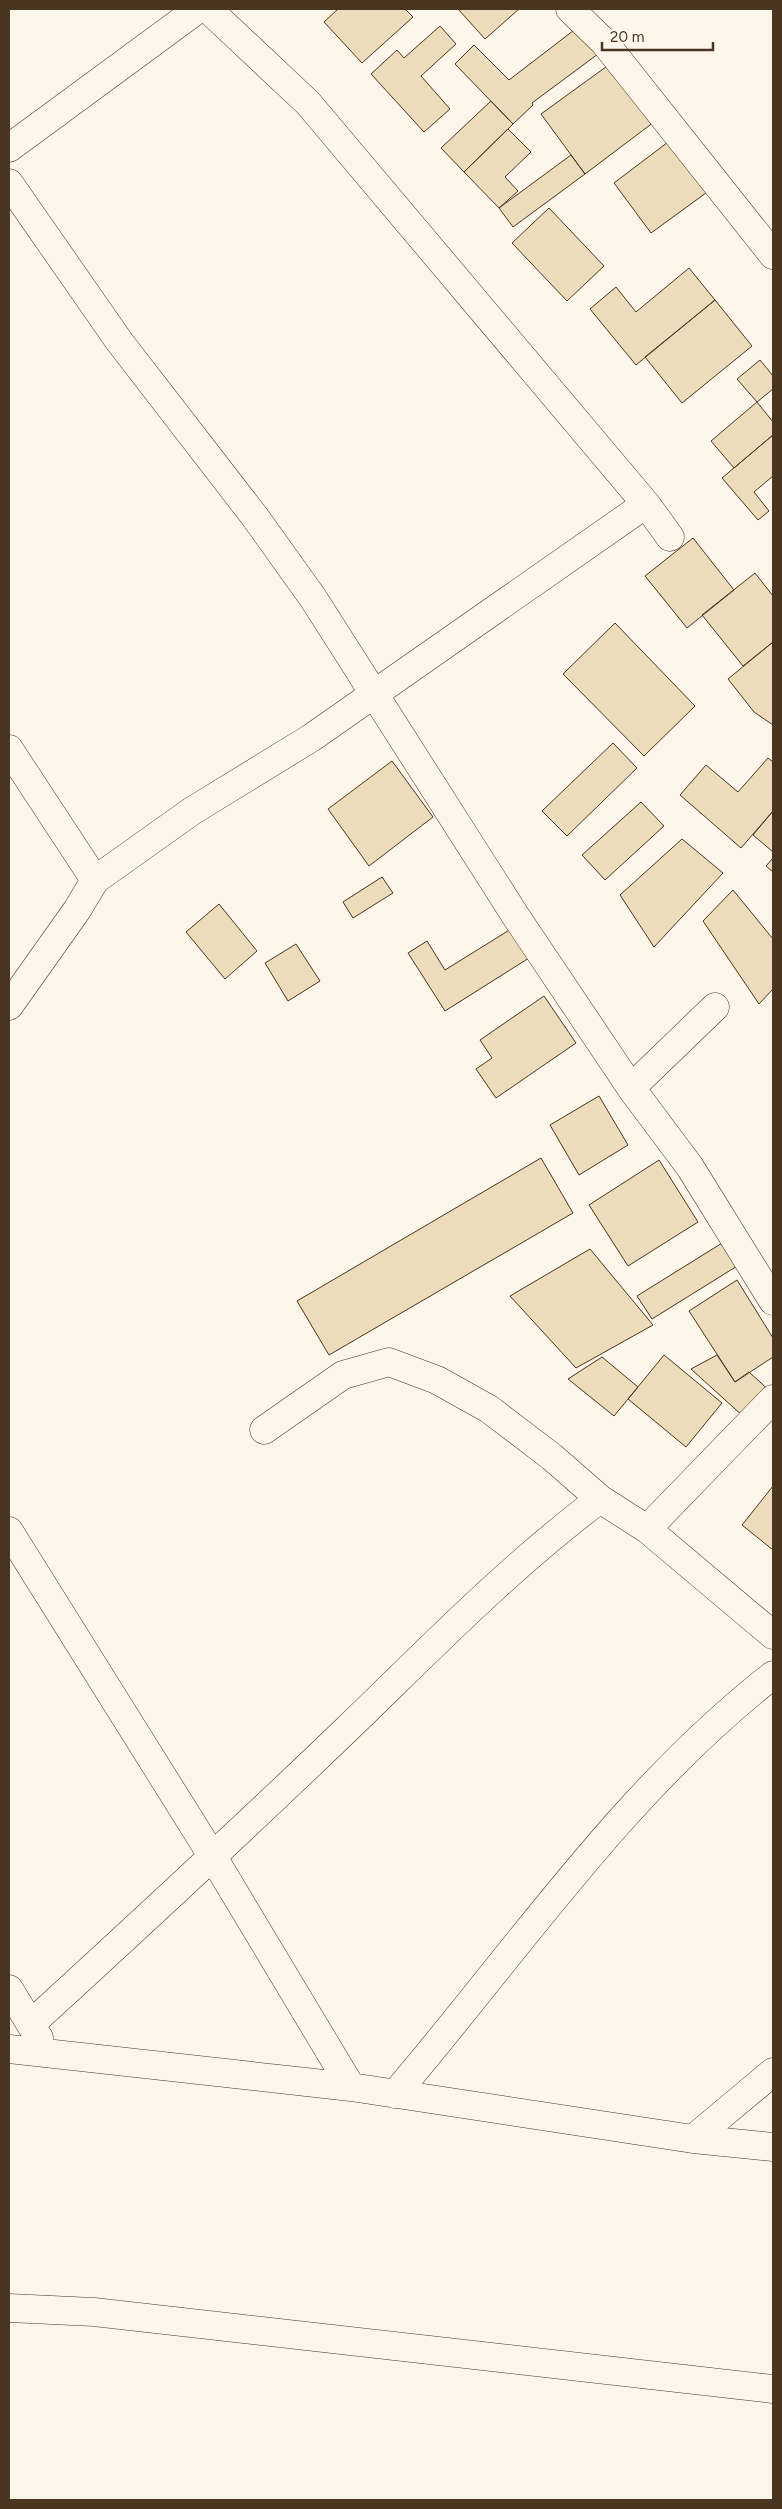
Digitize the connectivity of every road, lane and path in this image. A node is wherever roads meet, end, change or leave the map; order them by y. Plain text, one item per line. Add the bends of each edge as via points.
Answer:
1 (198, 9) edge
2 (208, 9) edge
3 (570, 9) edge
4 (9, 148) edge
5 (9, 183) edge
6 (773, 255) edge
7 (646, 504) junction
8 (670, 537) dead end
9 (375, 692) junction
10 (9, 749) edge
11 (95, 880) junction
12 (9, 1006) edge
13 (715, 1007) dead end
14 (631, 1088) junction
15 (773, 1301) edge
16 (773, 1399) edge
17 (264, 1430) dead end
18 (600, 1499) junction
19 (647, 1528) junction
20 (9, 1531) edge
21 (773, 1635) edge
22 (773, 1675) edge
23 (213, 1857) junction
24 (9, 1989) edge
25 (30, 2024) junction
26 (9, 2049) edge
27 (47, 2053) junction
28 (773, 2072) edge
29 (351, 2087) junction
30 (395, 2094) junction
31 (693, 2138) junction
32 (773, 2147) edge
33 (9, 2308) edge
34 (773, 2389) edge

1 - 4 street
2 - 7 street via 308,103
3 - 6 street via 604,42
5 - 9 street via 119,340 255,517
7 - 8 street
7 - 9 street
9 - 11 street via 311,738 192,811
9 - 14 street via 515,915
10 - 11 street
11 - 12 street
13 - 14 street
14 - 15 street via 690,1167
16 - 19 street
17 - 18 street via 343,1375 389,1362 436,1380 489,1409 552,1456
18 - 19 street
18 - 23 street via 564,1526 446,1635
19 - 21 street
20 - 23 street
22 - 30 street via 688,1751 621,1821 537,1918 460,2018
23 - 25 street
23 - 29 street
24 - 25 street
25 - 27 street
26 - 27 street
27 - 29 street
28 - 31 street
29 - 30 street
30 - 31 street
31 - 32 street
33 - 34 street via 94,2312

